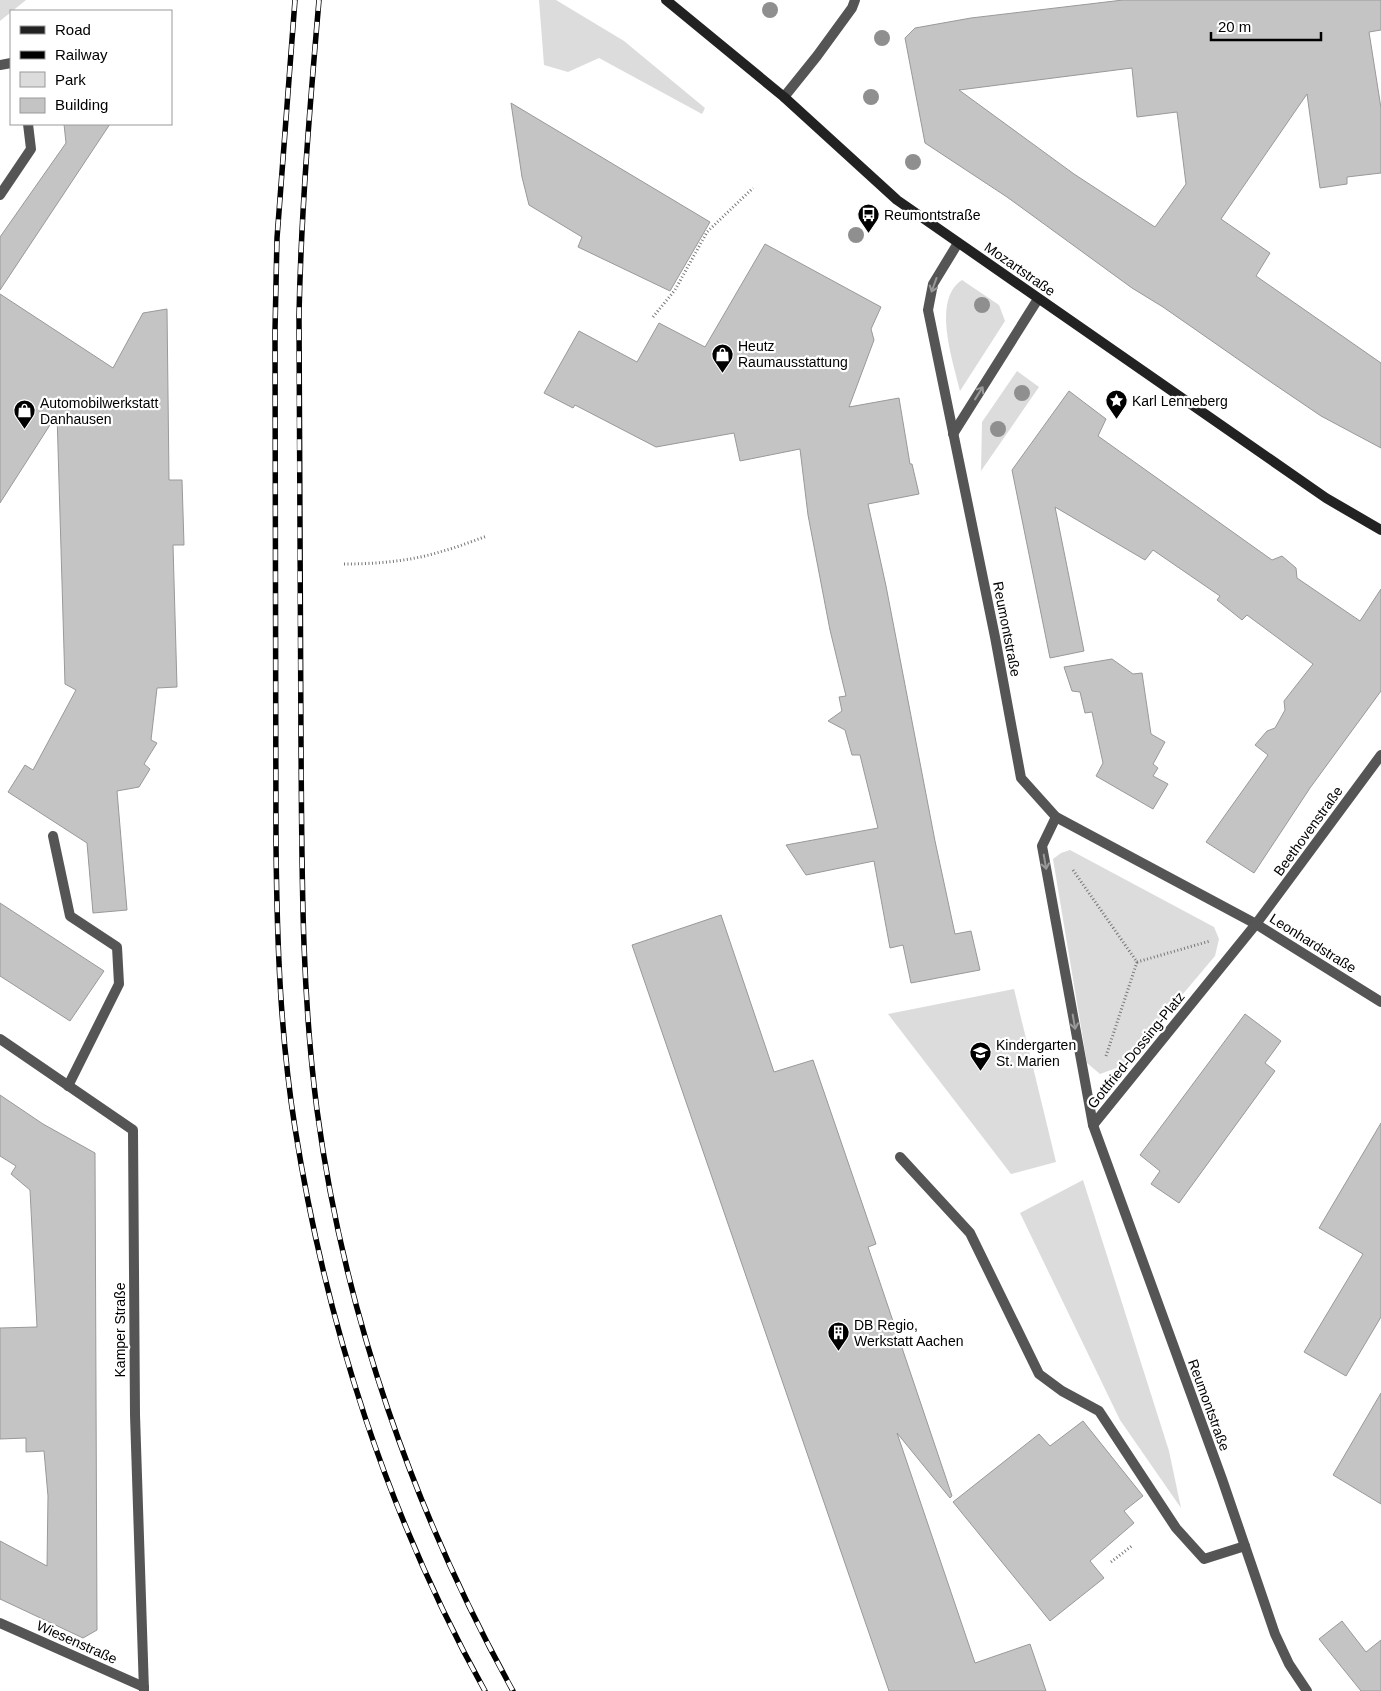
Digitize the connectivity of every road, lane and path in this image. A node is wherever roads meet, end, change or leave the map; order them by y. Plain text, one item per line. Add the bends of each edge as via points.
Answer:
1 (666, 0) edge
2 (855, 0) edge
3 (784, 97) junction
4 (28, 125) edge
5 (753, 188) dead end
6 (0, 195) edge
7 (958, 243) junction
8 (1038, 298) junction
9 (653, 317) dead end
10 (953, 434) junction
11 (1381, 530) edge
12 (487, 536) dead end
13 (344, 564) dead end
14 (1381, 755) edge
15 (1056, 816) junction
16 (53, 836) dead end
17 (1042, 846) junction
18 (1256, 924) junction
19 (1236, 948) junction
20 (1138, 962) junction
21 (1381, 1002) edge
22 (0, 1040) edge
23 (1103, 1065) dead end
24 (68, 1086) junction
25 (1093, 1125) junction
26 (900, 1157) dead end
27 (1134, 1545) dead end
28 (1245, 1546) junction
29 (1111, 1562) dead end
30 (0, 1623) edge
31 (144, 1689) edge
32 (1307, 1691) edge

1 - 3 main road, Mozartstraße
2 - 3 street
3 - 7 main road, Mozartstraße via 897,200
4 - 6 street via 31,148
5 - 9 path via 707,232 674,290
7 - 8 main road, Mozartstraße
7 -> 10 street, Reumontstraße via 933,284 928,310
10 -> 8 street
8 - 11 main road, Mozartstraße via 1326,498
10 - 15 street, Reumontstraße via 1021,778
12 - 13 path via 422,557
14 - 18 street, Beethovenstraße
15 - 17 street
15 - 18 street
16 - 24 street via 70,916 117,947 119,984
17 - 20 path via 1061,853
17 -> 25 street, Gottfried-Dossing-Platz
18 - 19 street, Gottfried-Dossing-Platz
18 - 21 street, Leonhardstraße
19 - 20 path via 1219,939
19 - 25 street, Gottfried-Dossing-Platz
20 - 23 path
22 - 24 street, Kamper Straße
24 - 31 street, Kamper Straße via 133,1130 135,1415
25 - 28 street, Reumontstraße
26 - 28 street via 970,1232 1039,1374 1098,1411 1176,1528 1204,1559
27 - 29 path
28 - 32 street, Reumontstraße via 1275,1634
30 - 31 street, Wiesenstraße

